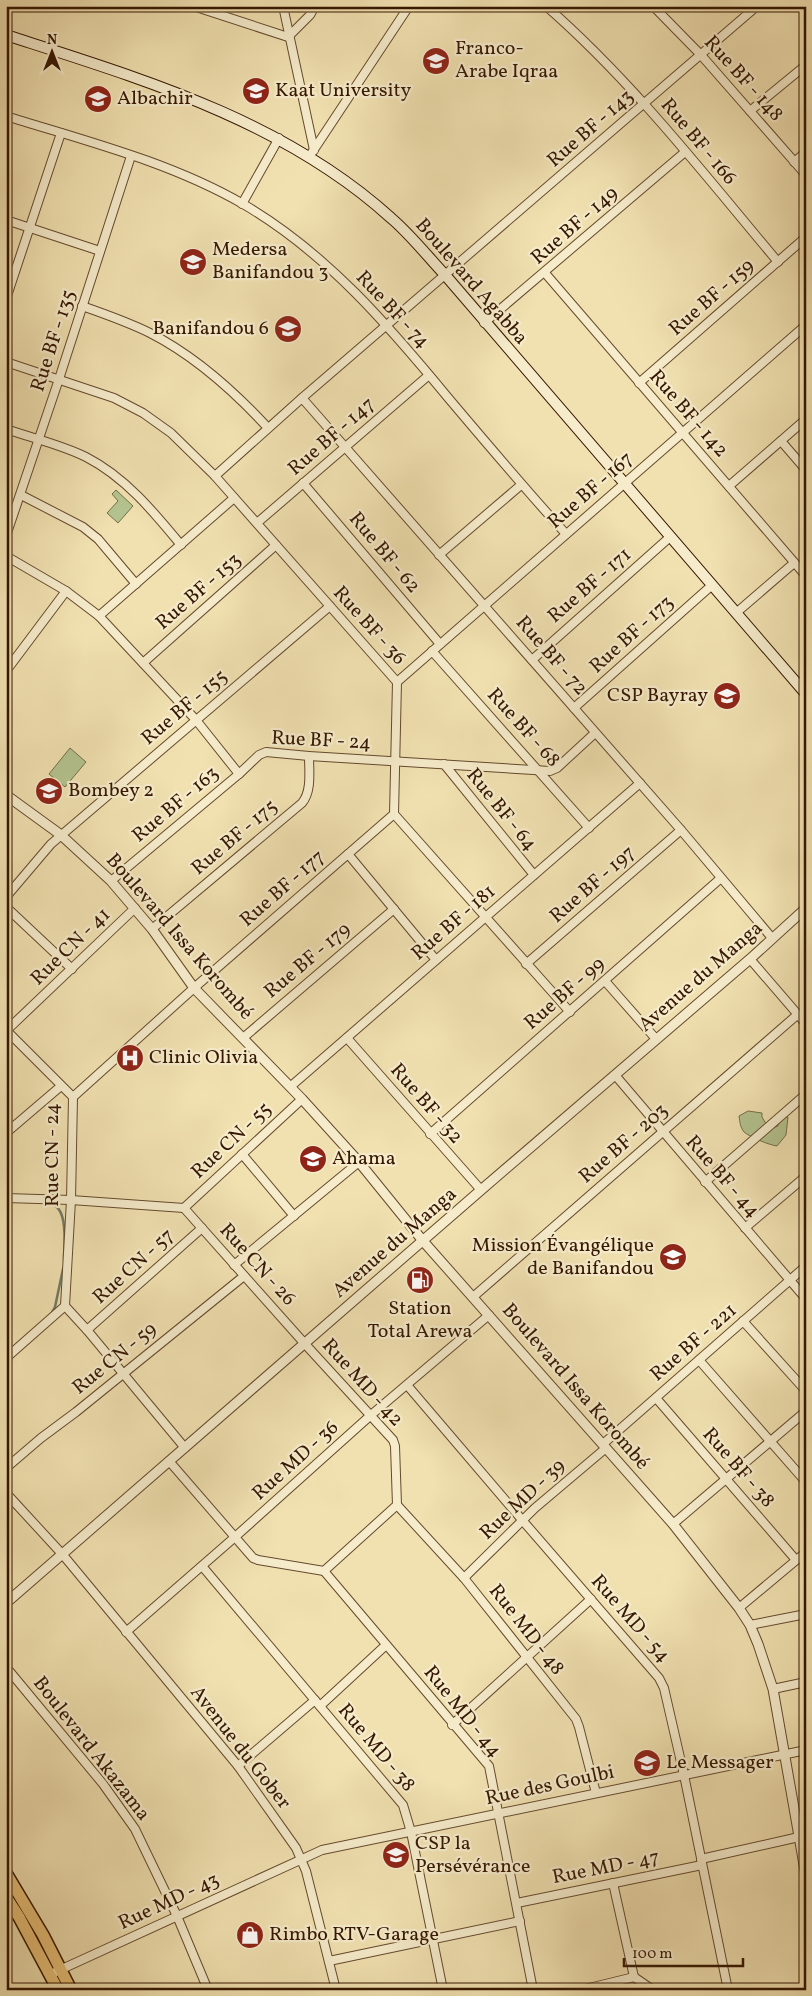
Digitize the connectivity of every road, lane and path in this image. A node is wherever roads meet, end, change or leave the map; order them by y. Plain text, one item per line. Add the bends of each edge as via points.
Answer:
1 (193, 6) edge
2 (282, 6) edge
3 (315, 6) edge
4 (409, 6) edge
5 (546, 6) edge
6 (758, 6) edge
7 (655, 7) edge
8 (6, 35) edge
9 (288, 37) junction
10 (701, 55) junction
11 (806, 65) edge
12 (644, 104) junction
13 (750, 111) junction
14 (6, 116) edge
15 (61, 134) junction
16 (279, 138) junction
17 (685, 152) junction
18 (806, 152) edge
19 (312, 154) junction
20 (131, 156) junction
21 (794, 162) junction
22 (806, 175) edge
23 (242, 204) junction
24 (6, 220) edge
25 (30, 228) junction
26 (806, 237) edge
27 (100, 252) junction
28 (778, 262) junction
29 (545, 272) junction
30 (446, 276) junction
31 (9, 284) edge
32 (6, 299) edge
33 (82, 306) junction
34 (484, 323) junction
35 (806, 325) edge
36 (388, 326) junction
37 (6, 362) edge
38 (429, 375) junction
39 (59, 379) junction
40 (640, 383) junction
41 (302, 398) junction
42 (806, 419) edge
43 (268, 428) junction
44 (6, 429) edge
45 (682, 433) junction
46 (39, 441) junction
47 (780, 441) junction
48 (345, 446) junction
49 (806, 470) edge
50 (215, 476) junction
51 (303, 483) junction
52 (624, 483) junction
53 (521, 485) junction
54 (729, 486) junction
55 (21, 495) junction
56 (234, 498) junction
57 (257, 523) junction
58 (566, 534) junction
59 (6, 536) edge
60 (670, 537) junction
61 (181, 545) junction
62 (276, 545) junction
63 (439, 555) junction
64 (6, 556) edge
65 (794, 563) junction
66 (806, 576) edge
67 (136, 584) junction
68 (711, 586) junction
69 (66, 591) junction
70 (330, 606) junction
71 (484, 606) junction
72 (736, 613) junction
73 (99, 616) junction
74 (440, 644) junction
75 (432, 651) junction
76 (532, 660) junction
77 (143, 663) junction
78 (6, 671) edge
79 (397, 682) junction
80 (806, 694) edge
81 (574, 708) junction
82 (196, 720) junction
83 (595, 733) junction
84 (309, 756) junction
85 (395, 761) junction
86 (444, 764) junction
87 (540, 771) junction
88 (239, 774) junction
89 (640, 783) junction
90 (6, 795) edge
91 (394, 814) junction
92 (589, 828) junction
93 (681, 830) junction
94 (61, 835) junction
95 (348, 854) junction
96 (534, 875) junction
97 (721, 878) junction
98 (111, 880) junction
99 (6, 897) edge
100 (6, 907) edge
101 (136, 908) junction
102 (806, 908) edge
103 (394, 909) junction
104 (484, 917) junction
105 (152, 929) junction
106 (772, 938) junction
107 (750, 959) junction
108 (436, 960) junction
109 (526, 964) junction
110 (72, 969) junction
111 (605, 981) junction
112 (194, 988) junction
113 (570, 1012) junction
114 (797, 1015) junction
115 (806, 1024) edge
116 (6, 1030) edge
117 (243, 1038) junction
118 (347, 1038) junction
119 (656, 1039) junction
120 (615, 1075) junction
121 (61, 1086) junction
122 (290, 1087) junction
123 (806, 1094) edge
124 (73, 1097) junction
125 (302, 1099) junction
126 (663, 1132) junction
127 (6, 1133) edge
128 (430, 1134) junction
129 (242, 1154) junction
130 (358, 1162) junction
131 (806, 1176) edge
132 (705, 1182) junction
133 (481, 1190) junction
134 (6, 1198) edge
135 (70, 1200) junction
136 (184, 1208) junction
137 (294, 1216) junction
138 (202, 1228) junction
139 (745, 1228) junction
140 (423, 1241) junction
141 (234, 1265) junction
142 (806, 1266) edge
143 (244, 1276) junction
144 (789, 1281) junction
145 (473, 1298) junction
146 (806, 1299) edge
147 (64, 1306) junction
148 (489, 1315) junction
149 (743, 1321) junction
150 (87, 1330) junction
151 (306, 1344) junction
152 (6, 1358) edge
153 (699, 1360) junction
154 (123, 1374) junction
155 (407, 1385) junction
156 (806, 1391) edge
157 (656, 1398) junction
158 (806, 1411) edge
159 (370, 1415) junction
160 (770, 1441) junction
161 (604, 1446) junction
162 (185, 1448) junction
163 (169, 1461) junction
164 (6, 1468) edge
165 (726, 1480) junction
166 (806, 1482) edge
167 (6, 1493) edge
168 (397, 1505) junction
169 (523, 1521) junction
170 (672, 1524) junction
171 (235, 1537) junction
172 (806, 1552) edge
173 (63, 1555) junction
174 (796, 1560) junction
175 (202, 1566) junction
176 (324, 1571) junction
177 (464, 1578) junction
178 (591, 1598) junction
179 (6, 1603) edge
180 (739, 1608) junction
181 (806, 1614) edge
182 (750, 1625) junction
183 (126, 1632) junction
184 (386, 1645) junction
185 (527, 1657) junction
186 (6, 1667) edge
187 (806, 1682) edge
188 (773, 1689) junction
189 (317, 1703) junction
190 (452, 1724) junction
191 (806, 1750) edge
192 (784, 1754) junction
193 (238, 1766) junction
194 (684, 1775) junction
195 (596, 1793) junction
196 (498, 1814) junction
197 (411, 1832) junction
198 (801, 1842) edge
199 (302, 1859) junction
200 (702, 1862) junction
201 (6, 1873) edge
202 (806, 1876) edge
203 (613, 1883) junction
204 (6, 1897) edge
205 (516, 1903) junction
206 (177, 1916) junction
207 (520, 1921) junction
208 (433, 1940) junction
209 (330, 1962) junction
210 (62, 1969) junction
211 (51, 1974) junction
212 (634, 1977) junction
213 (58, 1990) edge
214 (72, 1990) edge
215 (208, 1990) edge
216 (336, 1990) edge
217 (443, 1990) edge
218 (533, 1990) edge
219 (584, 1990) edge
220 (653, 1990) edge
221 (728, 1990) edge

1 - 9 street
2 - 9 street
3 - 9 street
4 - 19 street
5 - 12 street, Rue BF - 166
6 - 10 street, Rue BF - 143
7 - 10 street, Rue BF - 148
8 - 16 main road, Boulevard Agabba via 196,100
9 - 19 street
10 - 12 street, Rue BF - 143
10 - 13 street, Rue BF - 148
11 - 13 street
12 - 17 street, Rue BF - 166
12 - 30 street, Rue BF - 143
13 - 21 street, Rue BF - 148
14 - 15 street, Rue BF - 74
15 - 20 street, Rue BF - 74
15 - 25 street
16 - 19 main road, Boulevard Agabba
16 - 23 street
17 - 28 street, Rue BF - 166
17 - 29 street, Rue BF - 149
18 - 21 street
19 - 30 main road, Boulevard Agabba via 392,218
20 - 23 street, Rue BF - 74
20 - 27 street, Rue BF - 135
21 - 22 street, Rue BF - 148
23 - 36 street, Rue BF - 74 via 279,227 318,258
24 - 25 street
25 - 27 street
25 - 31 street
26 - 28 street, Rue BF - 159
27 - 33 street, Rue BF - 135
28 - 40 street, Rue BF - 159
29 - 34 street, Rue BF - 149
29 - 40 street, Rue BF - 142
30 - 34 main road, Boulevard Agabba
30 - 36 street, Rue BF - 143
31 - 32 street
33 - 39 street, Rue BF - 135
33 - 43 street via 150,333 193,360 219,380
34 - 52 main road, Boulevard Agabba
35 - 45 street, Rue BF - 167
36 - 38 street, Rue BF - 74
36 - 41 street, Rue BF - 143
37 - 39 street, Rue BF - 36
38 - 48 street, Rue BF - 147
38 - 53 street, Rue BF - 74
39 - 46 street, Rue BF - 135
39 - 50 street, Rue BF - 36 via 114,398 144,413 171,433
40 - 45 street, Rue BF - 142
41 - 43 street, Rue BF - 143
41 - 48 street, Rue BF - 72
42 - 47 street
43 - 50 street, Rue BF - 143
44 - 46 street
45 - 52 street, Rue BF - 167
45 - 54 street, Rue BF - 142
46 - 55 street, Rue BF - 135
46 - 61 street via 85,457 110,472 144,500
47 - 49 street
47 - 54 street
48 - 51 street, Rue BF - 147
48 - 63 street, Rue BF - 72
50 - 56 street, Rue BF - 36
51 - 57 street, Rue BF - 147
51 - 74 street, Rue BF - 62
52 - 58 street, Rue BF - 167
52 - 60 main road, Boulevard Agabba
53 - 58 street, Rue BF - 74
53 - 63 street
54 - 65 street, Rue BF - 142
55 - 59 street, Rue BF - 135
55 - 67 street via 83,527 98,539
56 - 57 street, Rue BF - 36
56 - 61 street
57 - 62 street, Rue BF - 36
58 - 71 street, Rue BF - 167
60 - 68 main road, Boulevard Agabba
60 - 76 street, Rue BF - 171
61 - 67 street
62 - 70 street, Rue BF - 36
62 - 77 street, Rue BF - 153
63 - 71 street, Rue BF - 72
64 - 69 street
65 - 66 street, Rue BF - 142
65 - 72 street
67 - 73 street
68 - 72 main road, Boulevard Agabba
68 - 81 street, Rue BF - 173
69 - 73 street
69 - 78 street
70 - 79 street, Rue BF - 36
70 - 82 street, Rue BF - 155
71 - 74 street, Rue BF - 167
71 - 76 street, Rue BF - 72
72 - 80 main road, Boulevard Agabba
73 - 77 street
74 - 75 street, Rue BF - 167
75 - 79 street, Rue BF - 167
75 - 87 street, Rue BF - 68
76 - 81 street, Rue BF - 72
77 - 82 street
79 - 85 street, Rue BF - 36
81 - 83 street, Rue BF - 72
82 - 88 street
82 - 94 street, Rue BF - 155
83 - 87 street, Rue BF - 24 via 557,768
83 - 89 street, Rue BF - 72
84 - 85 street, Rue BF - 24
84 - 88 street, Rue BF - 24 via 266,752
84 - 105 street, Rue BF - 175 via 308,790 302,803
85 - 86 street, Rue BF - 24
85 - 91 street, Rue BF - 36
86 - 87 street, Rue BF - 24
86 - 96 street, Rue BF - 64
87 - 92 street, Rue BF - 68
88 - 98 street, Rue BF - 163
89 - 92 street, Rue BF - 181
89 - 93 street, Rue BF - 72
90 - 94 street, Boulevard Issa Korombé
91 - 95 street, Rue BF - 177
91 - 104 street
92 - 96 street, Rue BF - 181
93 - 97 street, Rue BF - 72
93 - 109 street, Rue BF - 197
94 - 98 street, Boulevard Issa Korombé
94 - 99 street, Rue BF - 155 via 40,854
95 - 103 street
95 - 112 street, Rue BF - 177
96 - 104 street, Rue BF - 181
97 - 106 street, Rue BF - 72
97 - 111 street, Rue BF - 99
98 - 101 street, Boulevard Issa Korombé
100 - 110 street
101 - 105 street, Boulevard Issa Korombé
101 - 110 street, Rue CN - 41
102 - 106 street, Avenue du Manga
103 - 108 street
103 - 117 street, Rue BF - 179
104 - 108 street, Rue BF - 181
104 - 109 street
105 - 112 street, Boulevard Issa Korombé
106 - 107 street, Avenue du Manga
107 - 114 street
107 - 119 street, Avenue du Manga
108 - 118 street, Rue BF - 181
109 - 113 street
110 - 116 street, Rue CN - 41
111 - 113 street, Rue BF - 99
111 - 119 street
112 - 117 street, Boulevard Issa Korombé
112 - 124 street, Rue BF - 177
113 - 128 street, Rue BF - 99
114 - 115 street
114 - 126 street, Rue BF - 203
116 - 121 street, Rue CN - 24
117 - 122 street, Boulevard Issa Korombé
118 - 122 street, Rue BF - 181
118 - 128 street, Rue BF - 32
119 - 120 street, Avenue du Manga
120 - 126 street, Rue BF - 44
120 - 133 street, Avenue du Manga
121 - 124 street, Rue CN - 24
121 - 127 street
122 - 125 street, Boulevard Issa Korombé
123 - 132 street
124 - 135 street, Rue CN - 24
125 - 129 street, Rue CN - 55
125 - 130 street, Boulevard Issa Korombé
126 - 132 street, Rue BF - 44
126 - 145 street, Rue BF - 203
128 - 133 street, Rue BF - 32
129 - 136 street, Rue CN - 55
129 - 137 street
130 - 137 street
130 - 140 street, Boulevard Issa Korombé
131 - 139 street
132 - 139 street, Rue BF - 44
133 - 140 street, Avenue du Manga
134 - 135 street
135 - 136 street
135 - 147 street, Rue CN - 24
136 - 138 street, Rue CN - 26
137 - 141 street
138 - 141 street, Rue CN - 26
138 - 150 street, Rue CN - 57
139 - 144 street, Rue BF - 44
140 - 145 street, Boulevard Issa Korombé
140 - 151 street, Avenue du Manga
141 - 143 street, Rue CN - 26
142 - 144 street, Rue BF - 221
143 - 151 street, Rue CN - 26
143 - 154 street, Rue CN - 59
144 - 146 street, Rue BF - 44
144 - 149 street, Rue BF - 221
145 - 148 street, Boulevard Issa Korombé
147 - 150 street
147 - 152 street
148 - 155 street, Rue MD - 36
148 - 161 street, Boulevard Issa Korombé
149 - 153 street, Rue BF - 221
149 - 156 street
150 - 154 street
151 - 159 street, Rue MD - 42
151 - 162 street, Avenue du Manga
153 - 157 street, Rue BF - 221
153 - 160 street
154 - 162 street
154 - 164 street, Rue CN - 59
155 - 159 street, Rue MD - 36
155 - 169 street, Rue MD - 54
157 - 161 street, Rue BF - 221
157 - 165 street, Rue BF - 38
158 - 160 street
159 - 168 street, Rue MD - 42 via 394,1442
159 - 171 street, Rue MD - 36
160 - 165 street
160 - 166 street
161 - 169 street, Rue MD - 39
161 - 170 street, Boulevard Issa Korombé
162 - 163 street, Avenue du Manga
163 - 171 street
163 - 173 street, Avenue du Manga
165 - 170 street
165 - 174 street, Rue BF - 38
167 - 173 street, Avenue du Gober
168 - 176 street
168 - 177 street, Rue MD - 48
169 - 177 street, Rue MD - 39
169 - 178 street, Rue MD - 54
170 - 180 street, Boulevard Issa Korombé
171 - 175 street, Rue MD - 36
171 - 176 street via 255,1559
172 - 174 street
173 - 179 street, Avenue du Manga
173 - 183 street, Avenue du Gober
174 - 180 street
175 - 183 street, Rue MD - 36
175 - 189 street, Rue MD - 38
176 - 184 street, Rue MD - 44
177 - 185 street, Rue MD - 48
178 - 185 street
178 - 194 street, Rue MD - 54 via 659,1678
180 - 182 street, Boulevard Issa Korombé
181 - 182 street
182 - 188 street, Boulevard Issa Korombé
183 - 193 street, Avenue du Gober
184 - 189 street
184 - 190 street, Rue MD - 44
185 - 190 street
185 - 195 street, Rue MD - 48 via 578,1722
186 - 206 street, Boulevard Akazama via 103,1784 135,1829
187 - 188 street
188 - 192 street, Boulevard Issa Korombé
189 - 193 street
189 - 197 street, Rue MD - 38 via 400,1800
190 - 196 street, Rue MD - 44 via 489,1766
191 - 192 street, Rue des Goulbi
192 - 194 street, Rue des Goulbi
192 - 198 street, Boulevard Issa Korombé
193 - 199 street, Avenue du Gober
194 - 195 street, Rue des Goulbi
194 - 200 street, Rue MD - 54
195 - 196 street, Rue des Goulbi
196 - 197 street, Rue des Goulbi
196 - 205 street, Rue MD - 44
197 - 199 street, Rue des Goulbi via 322,1850
197 - 208 street, Rue MD - 38
198 - 200 street, Rue MD - 47
198 - 202 street, Boulevard Issa Korombé
199 - 206 street, Rue MD - 43
199 - 209 street, Avenue du Gober
200 - 203 street, Rue MD - 47
200 - 221 street, Rue MD - 54
201 - 210 main road
203 - 205 street, Rue MD - 47
203 - 212 street
204 - 211 main road
205 - 207 street, Rue MD - 44
206 - 210 street, Rue MD - 43
206 - 215 street, Boulevard Akazama
207 - 208 street
207 - 218 street, Rue MD - 44
208 - 209 street
208 - 217 street, Rue MD - 38
209 - 216 street, Avenue du Gober
210 - 211 street, Rue MD - 43
210 - 214 main road
211 - 213 main road
212 - 219 street
212 - 220 street

